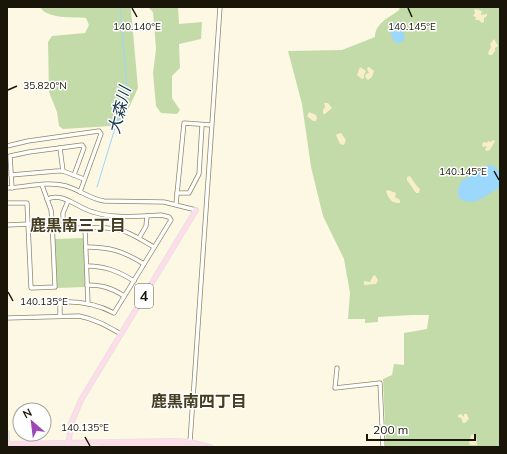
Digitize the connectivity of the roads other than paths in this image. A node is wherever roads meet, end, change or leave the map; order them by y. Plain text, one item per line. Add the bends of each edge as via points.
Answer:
1 (220, 7) edge
2 (202, 124) junction
3 (211, 125) junction
4 (7, 146) edge
5 (60, 148) junction
6 (63, 171) junction
7 (74, 175) junction
8 (11, 176) junction
9 (84, 179) junction
10 (42, 184) junction
11 (7, 188) edge
12 (12, 188) junction
13 (80, 192) junction
14 (177, 193) junction
15 (47, 199) junction
16 (68, 201) junction
17 (7, 203) edge
18 (176, 204) junction
19 (196, 210) joint
20 (147, 216) junction
21 (52, 223) junction
22 (28, 224) junction
23 (7, 225) edge
24 (85, 228) junction
25 (139, 238) junction
26 (86, 247) junction
27 (154, 247) junction
28 (144, 264) junction
29 (87, 266) junction
30 (134, 281) junction
31 (88, 286) junction
32 (124, 296) junction
33 (88, 304) junction
34 (60, 316) junction
35 (7, 318) edge
36 (121, 334) junction
37 (337, 368) dead end
38 (7, 434) edge
39 (190, 444) edge
40 (7, 445) edge
41 (68, 445) edge
42 (103, 447) edge
43 (210, 447) edge
44 (383, 447) edge

1 - 3 street
2 - 3 street
2 - 14 street via 199,174 189,193
2 - 14 street via 184,123
3 - 39 street
4 - 9 street via 99,131 101,134
5 - 6 street
5 - 7 street via 82,145 84,148
5 - 8 street via 10,156
6 - 7 street
6 - 8 street
7 - 9 street
8 - 12 street
9 - 13 street
10 - 12 street
10 - 13 street via 59,184
10 - 15 street
11 - 12 street
13 - 18 street via 110,202
14 - 18 street
15 - 16 street via 57,196
15 - 21 street
16 - 20 street via 106,215
16 - 24 street via 63,213 63,229
17 - 22 street via 27,203
18 - 19 street
19 - 36 main road, 4
20 - 25 street via 146,226
20 - 27 street via 169,216 170,220
21 - 22 street
21 - 22 street via 55,287 31,288
22 - 23 street
24 - 25 street via 113,229
24 - 26 street
25 - 27 street
26 - 28 street via 117,250
26 - 29 street
27 - 28 street
28 - 30 street
29 - 30 street via 112,269
29 - 31 street
30 - 32 street
31 - 32 street via 107,287
31 - 33 street
32 - 33 street via 114,313
33 - 34 street via 60,302
34 - 35 street
34 - 36 street via 90,318
36 - 41 main road, 4 via 76,409
37 - 44 street via 334,388 380,383
38 - 40 main road
39 - 41 main road via 174,441
39 - 42 main road
39 - 43 main road
40 - 41 main road

